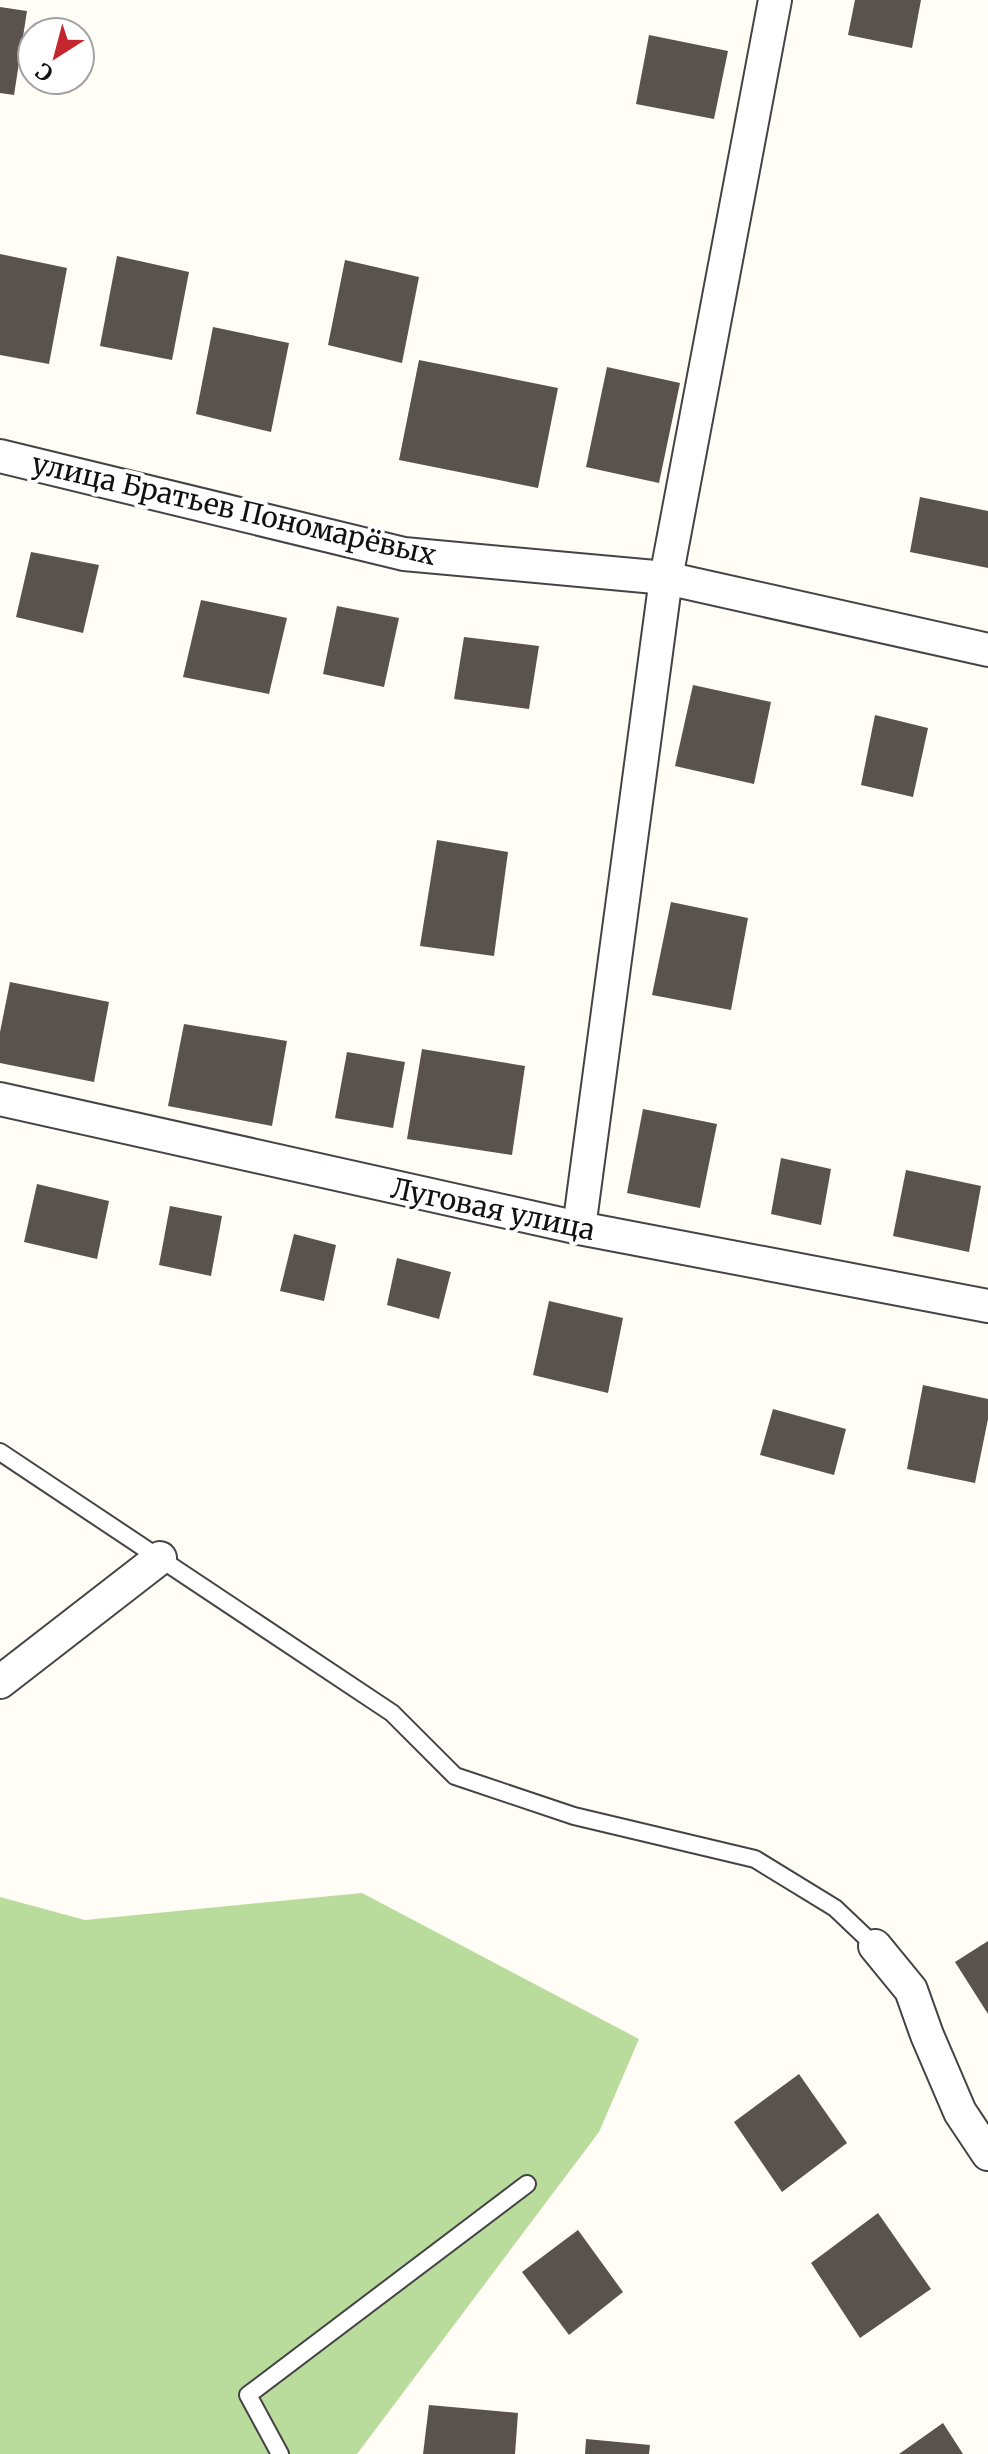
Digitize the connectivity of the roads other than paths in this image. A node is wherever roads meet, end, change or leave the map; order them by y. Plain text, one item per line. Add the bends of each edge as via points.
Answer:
1 (775, 0) edge
2 (0, 456) edge
3 (666, 578) junction
4 (988, 650) edge
5 (0, 1099) edge
6 (579, 1228) junction
7 (988, 1306) edge
8 (0, 1452) edge
9 (160, 1558) junction
10 (0, 1682) edge
11 (875, 1946) joint
12 (988, 2154) edge
13 (527, 2184) dead end
14 (280, 2454) edge

1 - 3 street
2 - 3 street, улица Братьев Пономарёвых via 404,554
3 - 4 street, улица Братьев Пономарёвых
3 - 6 street
5 - 6 street, Луговая улица
6 - 7 street, Луговая улица
8 - 9 lane
9 - 10 street
9 - 11 lane via 392,1713 455,1776 574,1816 755,1859 835,1908
11 - 12 street via 911,1990 960,2112
13 - 14 lane via 248,2395

